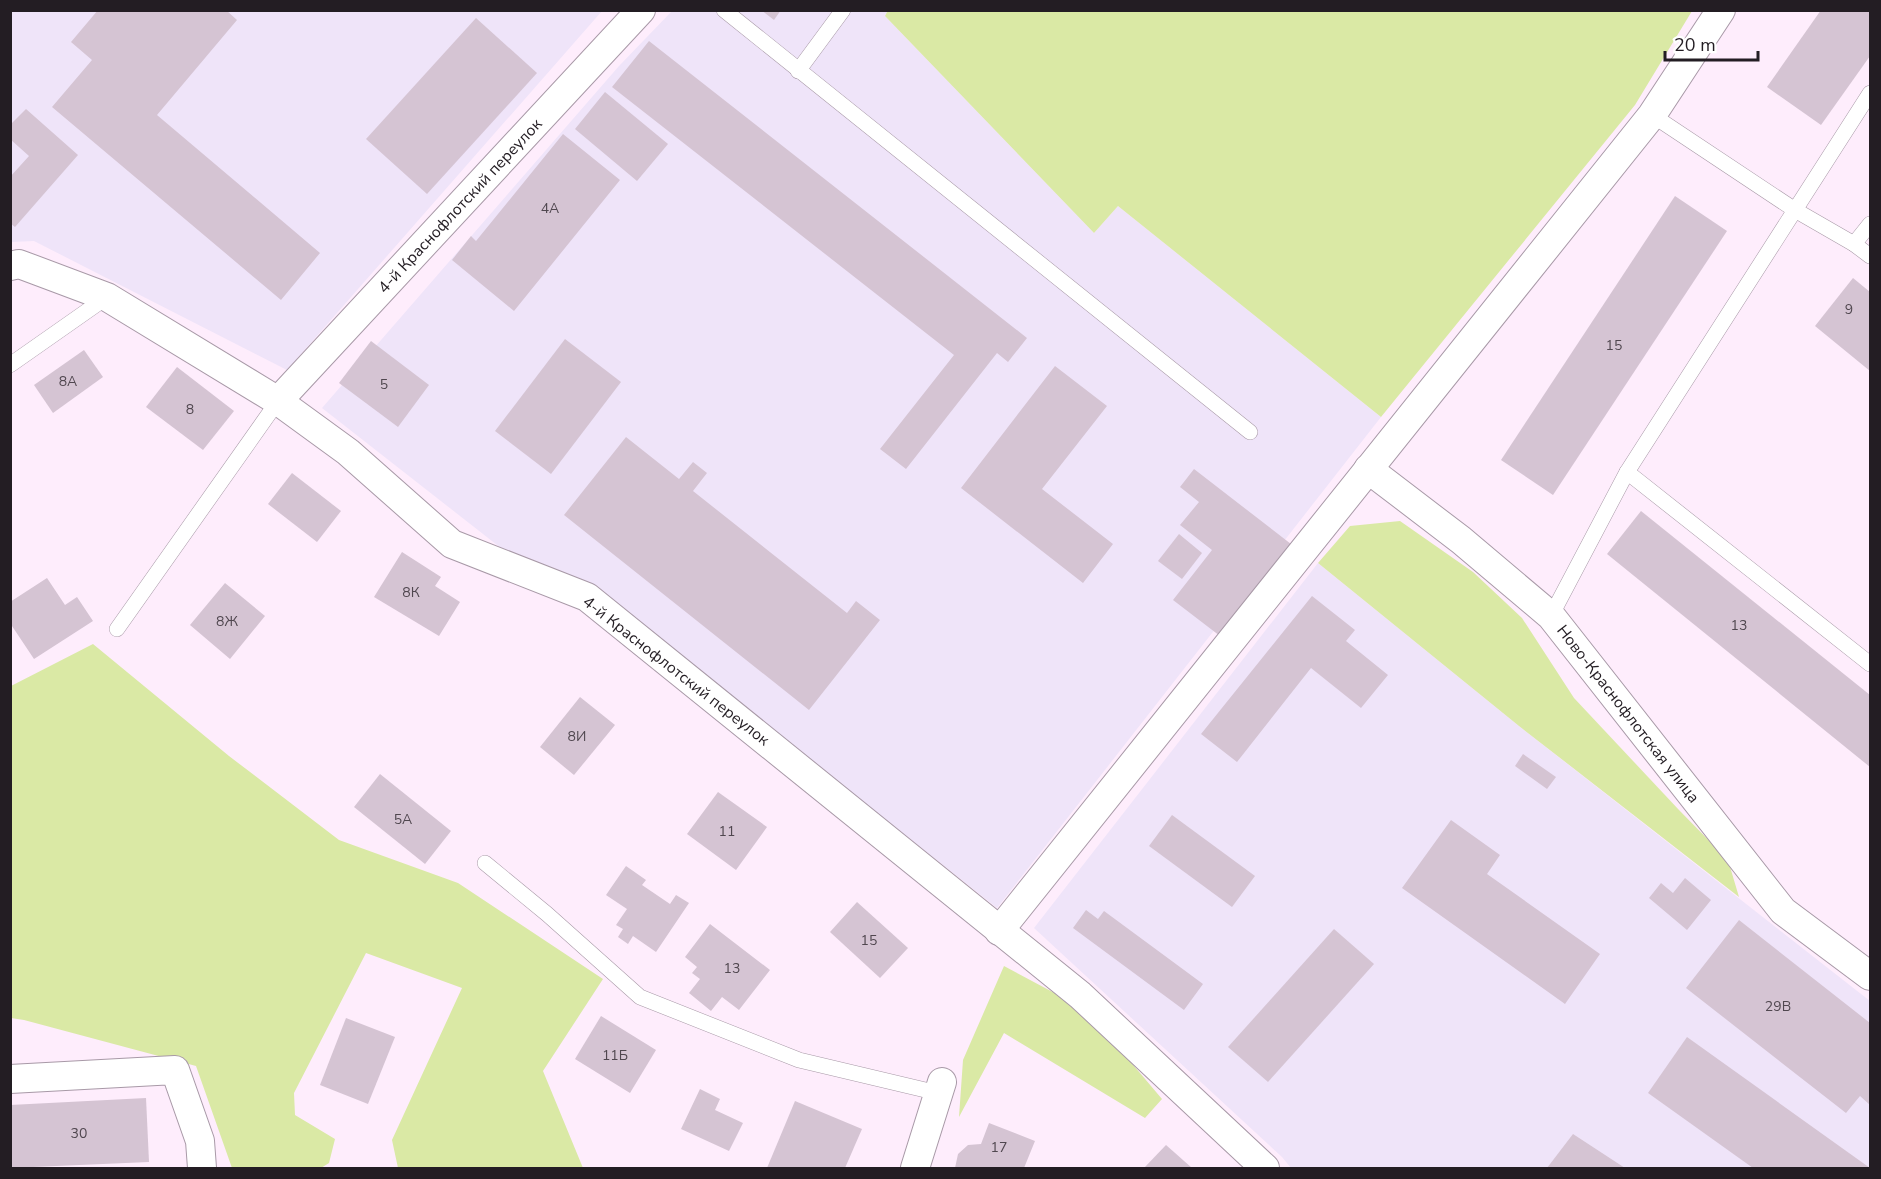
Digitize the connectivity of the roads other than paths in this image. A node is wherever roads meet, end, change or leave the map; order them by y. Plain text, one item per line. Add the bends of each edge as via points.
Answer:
1 (641, 10) edge
2 (724, 10) edge
3 (843, 10) edge
4 (1721, 10) edge
5 (798, 70) junction
6 (1870, 93) edge
7 (1652, 115) junction
8 (1795, 210) junction
9 (1870, 224) edge
10 (1854, 244) junction
11 (1870, 256) edge
12 (10, 266) edge
13 (107, 297) junction
14 (10, 366) edge
15 (278, 401) junction
16 (1250, 432) dead end
17 (1368, 469) junction
18 (1627, 472) junction
19 (1551, 616) junction
20 (117, 629) dead end
21 (1870, 664) edge
22 (485, 863) dead end
23 (999, 931) junction
24 (1870, 976) edge
25 (10, 1079) edge
26 (940, 1087) joint
27 (202, 1168) edge
28 (915, 1168) edge
29 (1265, 1168) edge

1 - 15 street, 4-й Краснофлотский переулок
2 - 5 lane
3 - 5 lane
4 - 7 street
5 - 16 lane
6 - 8 lane
7 - 8 lane
7 - 17 street
8 - 10 lane
8 - 18 lane
9 - 10 lane
10 - 11 lane
12 - 13 street, 4-й Краснофлотский переулок via 19,264
13 - 14 lane
13 - 15 street, 4-й Краснофлотский переулок
15 - 20 lane
15 - 23 street, 4-й Краснофлотский переулок via 348,452 452,544 587,597
17 - 19 street, Ново-Краснофлотская улица
17 - 23 street
18 - 19 lane
18 - 21 lane
19 - 24 street, Ново-Краснофлотская улица via 1783,910
22 - 26 lane via 640,997 799,1060
23 - 29 street, 4-й Краснофлотский переулок via 1080,995
25 - 27 street via 176,1070 200,1141
26 - 28 street

